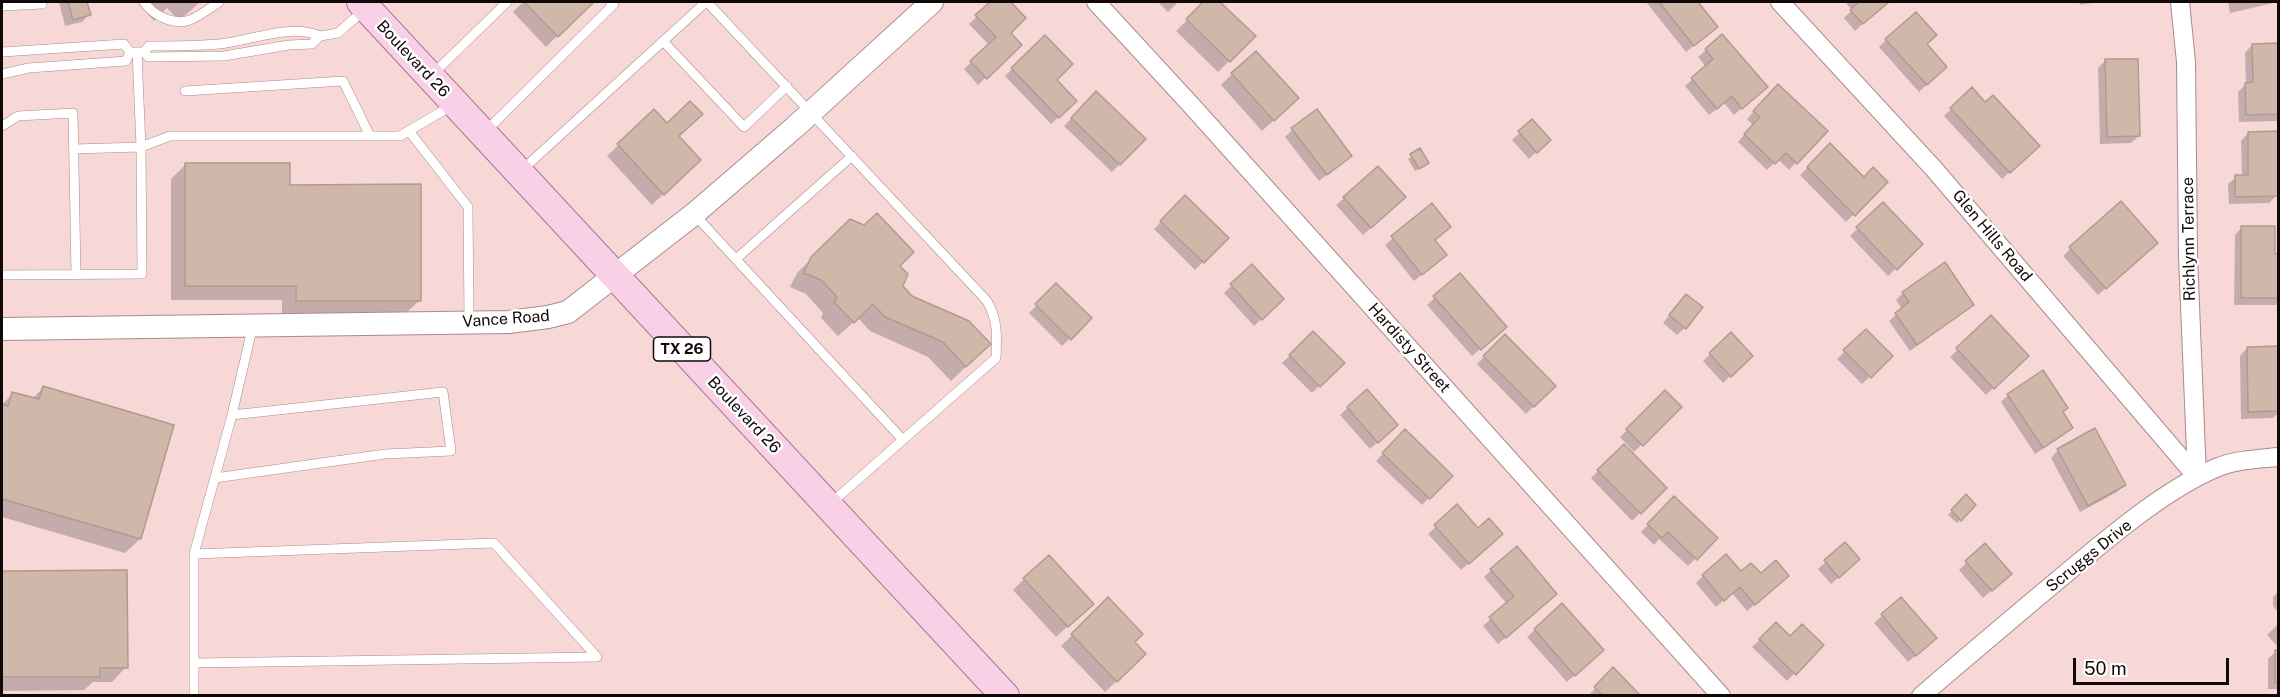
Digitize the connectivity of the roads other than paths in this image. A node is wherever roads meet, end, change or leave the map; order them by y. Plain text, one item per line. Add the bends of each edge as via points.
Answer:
1 (42, 2) edge
2 (144, 2) edge
3 (219, 2) edge
4 (507, 2) edge
5 (612, 2) edge
6 (707, 2) edge
7 (932, 2) edge
8 (1096, 2) edge
9 (1780, 2) edge
10 (2181, 2) edge
11 (364, 5) edge
12 (2, 6) edge
13 (320, 36) junction
14 (663, 41) junction
15 (2, 52) edge
16 (137, 52) junction
17 (2, 74) edge
18 (430, 77) junction
19 (787, 86) junction
20 (185, 91) dead end
21 (455, 104) junction
22 (811, 111) junction
23 (2, 126) edge
24 (409, 131) junction
25 (483, 134) junction
26 (370, 136) junction
27 (141, 147) junction
28 (74, 149) junction
29 (852, 156) junction
30 (519, 173) junction
31 (694, 213) junction
32 (736, 259) junction
33 (76, 274) junction
34 (2, 275) edge
35 (615, 276) junction
36 (469, 322) junction
37 (253, 325) junction
38 (2, 329) edge
39 (232, 415) junction
40 (903, 440) junction
41 (2278, 457) edge
42 (2197, 477) junction
43 (215, 478) junction
44 (828, 506) junction
45 (194, 554) junction
46 (194, 663) junction
47 (194, 696) edge
48 (1005, 696) edge
49 (1721, 696) edge
50 (1921, 696) edge

1 - 12 lane
2 - 3 lane via 159,16 184,21
4 - 18 lane
5 - 25 lane
6 - 14 lane
6 - 19 lane
7 - 22 street, Vance Road
8 - 49 street, Hardisty Street
9 - 42 street, Glen Hills Road via 1934,169
10 - 42 street, Richlynn Terrace
11 - 13 lane via 338,33
11 - 18 main road, Boulevard 26 / TX 26
13 - 16 lane via 281,32 221,44 149,46
13 - 16 lane via 312,44 224,56 148,57
14 - 19 lane via 744,127
14 - 30 lane
15 - 16 lane via 124,44
16 - 17 lane via 126,62 29,68
16 - 27 lane
18 - 21 main road, Boulevard 26 / TX 26
19 - 22 lane
20 - 26 lane via 343,81
21 - 24 lane
21 - 25 main road, Boulevard 26 / TX 26
22 - 29 lane
22 - 31 street, Vance Road
23 - 28 lane via 18,116 73,113
24 - 26 lane via 400,136
24 - 36 lane via 468,207
25 - 30 main road, Boulevard 26 / TX 26
26 - 27 lane via 170,136
27 - 28 lane
27 - 33 lane via 142,274
28 - 33 lane
29 - 32 lane
29 - 40 lane via 987,301 995,316 996,358
30 - 35 main road, Boulevard 26 / TX 26
31 - 32 lane
31 - 35 street, Vance Road
32 - 40 lane
33 - 34 lane
35 - 36 street, Vance Road via 568,312 509,322
35 - 44 main road, Boulevard 26 / TX 26
36 - 37 street, Vance Road
37 - 38 street, Vance Road
37 - 39 lane
39 - 43 lane
39 - 43 lane via 443,392 451,451 385,454
40 - 44 lane
41 - 42 street, Scruggs Drive via 2218,466
42 - 50 street, Scruggs Drive via 2144,511 2089,554
43 - 45 lane
44 - 48 main road, Boulevard 26 / TX 26
45 - 46 lane
45 - 46 lane via 494,543 597,657
46 - 47 lane

